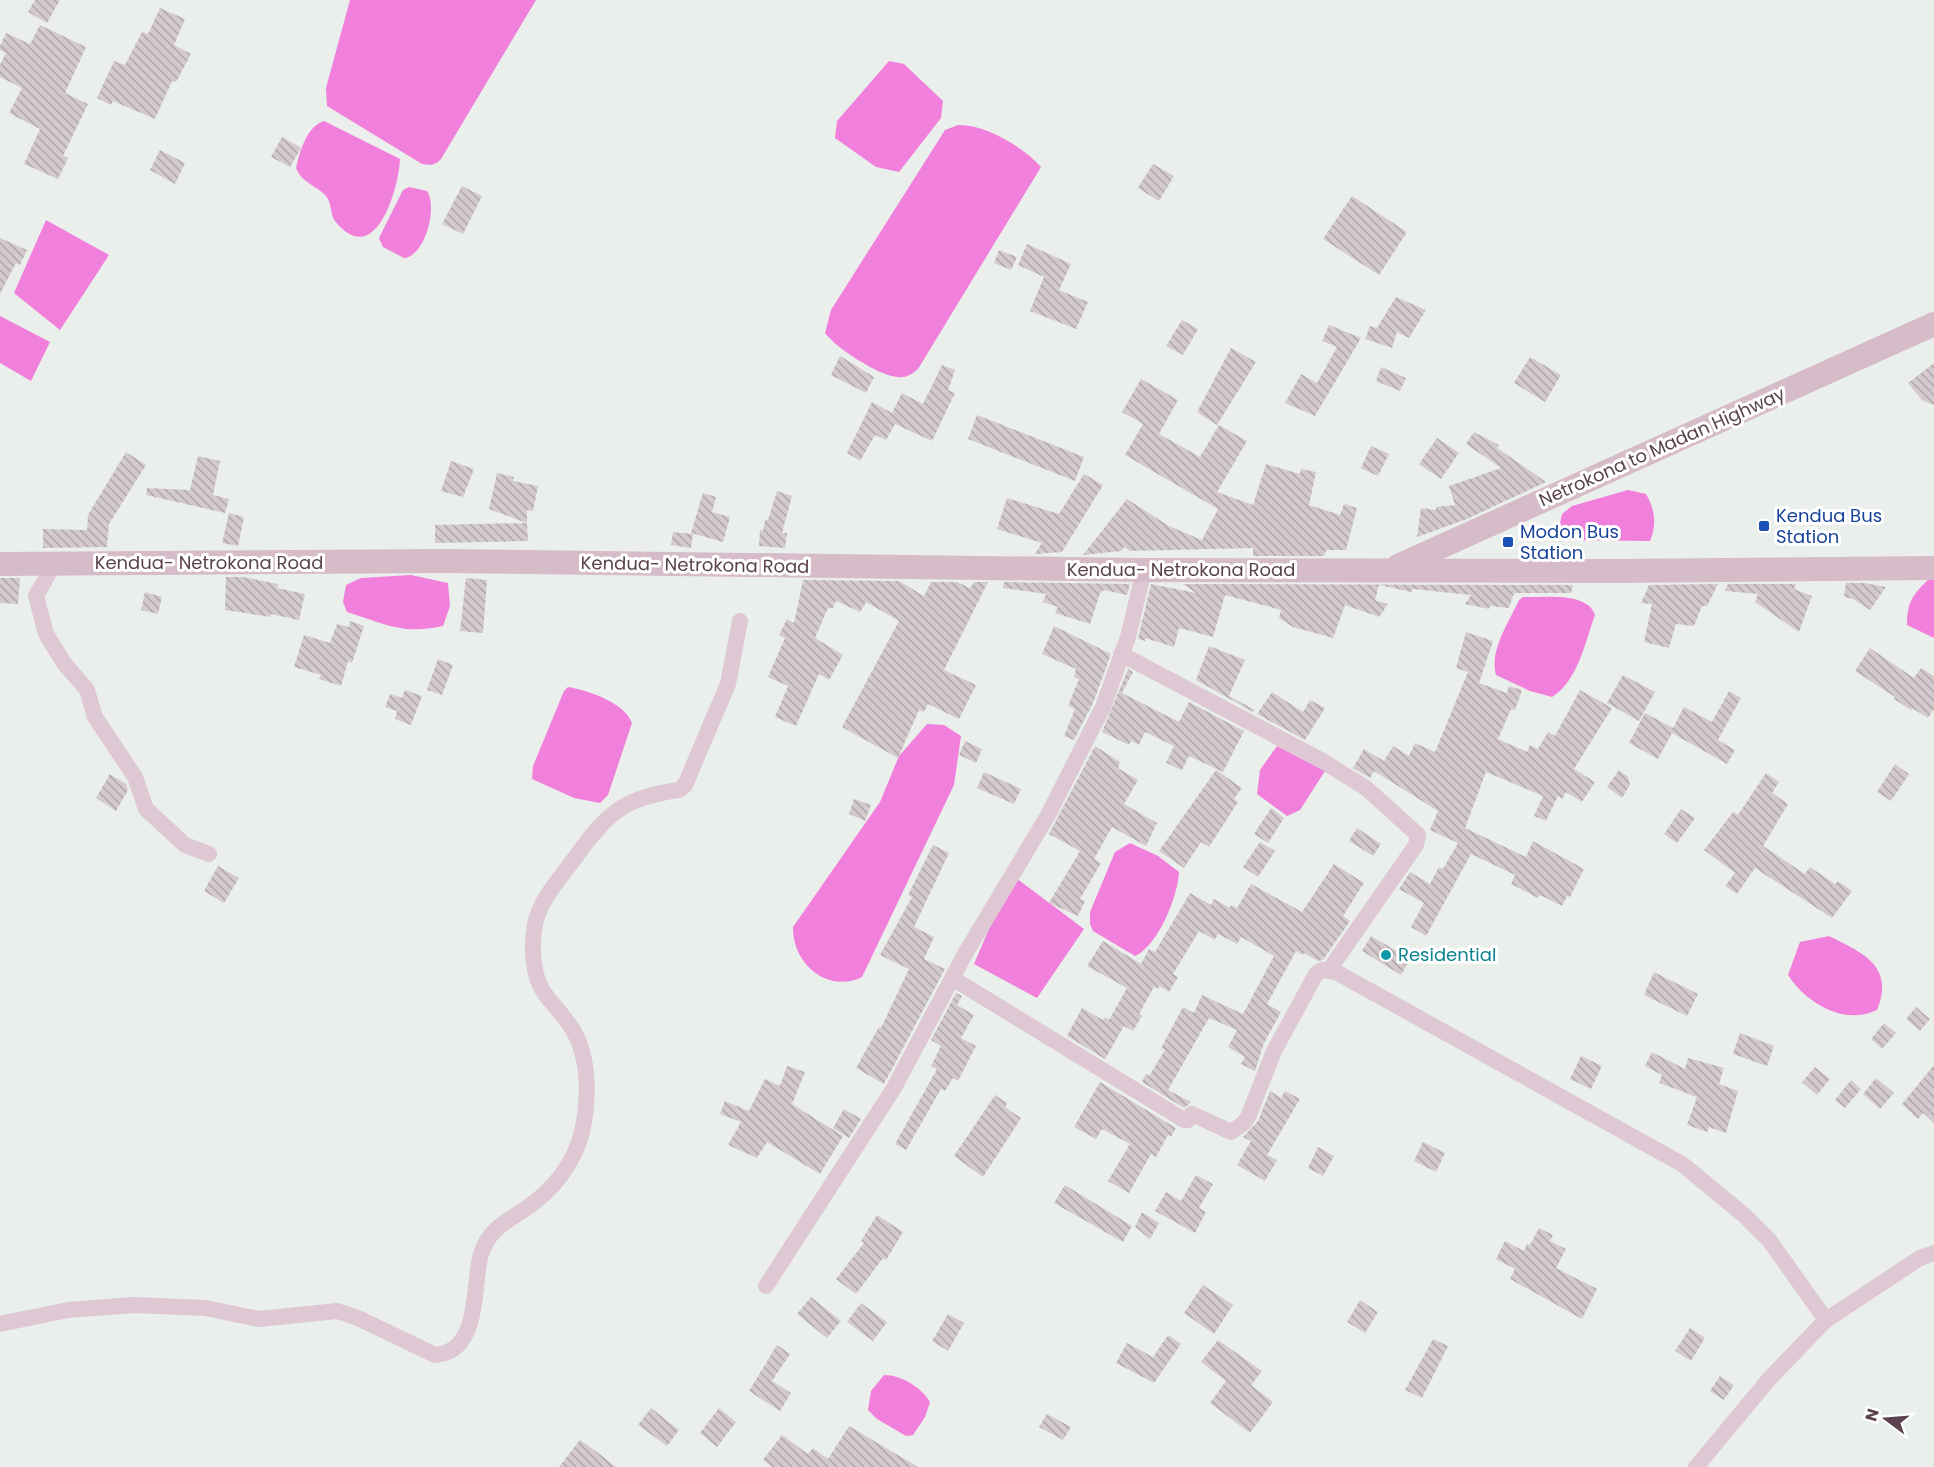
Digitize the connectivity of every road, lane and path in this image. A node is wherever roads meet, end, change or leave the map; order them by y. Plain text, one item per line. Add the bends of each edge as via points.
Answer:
1 (1934, 324) edge
2 (0, 564) edge
3 (54, 564) junction
4 (1934, 568) edge
5 (1144, 570) junction
6 (1390, 570) junction
7 (740, 621) dead end
8 (1121, 654) junction
9 (208, 854) dead end
10 (1329, 970) junction
11 (952, 978) junction
12 (1934, 1253) edge
13 (766, 1286) dead end
14 (1826, 1320) junction
15 (0, 1324) edge
16 (1696, 1467) edge

1 - 6 main road, Netrokona to Madan Highway
2 - 3 main road, Kendua- Netrokona Road
3 - 5 main road, Kendua- Netrokona Road via 442,561
3 - 9 street via 36,596 46,634 87,690 95,717 135,777 146,809 185,845
4 - 6 main road, Kendua- Netrokona Road
5 - 6 main road, Kendua- Netrokona Road
5 - 8 street
7 - 15 street via 728,684 685,785 621,806 597,827 544,901 535,923 533,958 543,992 574,1031 585,1066 587,1100 582,1132 570,1163 551,1189 495,1229 484,1246 476,1273 470,1327 458,1346 435,1355 358,1317 337,1311 259,1319 205,1308 134,1305 68,1310
8 - 10 street via 1321,760 1366,788 1418,835 1416,845
8 - 11 street via 1103,707 1048,815
10 - 11 street via 1316,974 1274,1051 1249,1115 1231,1132 1192,1114 1184,1120
10 - 14 street via 1682,1164 1769,1240
11 - 13 street via 894,1088
12 - 14 street via 1920,1258
14 - 16 street via 1770,1378

